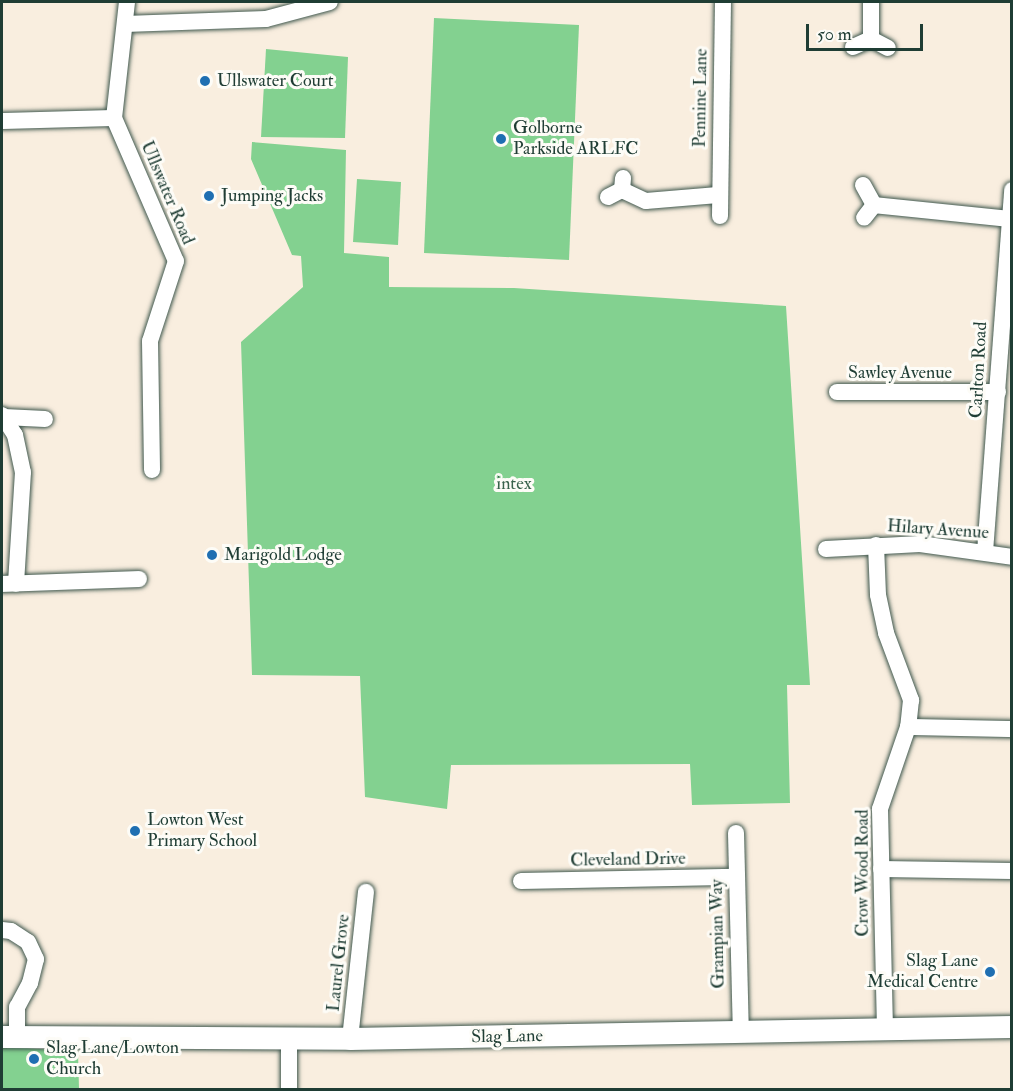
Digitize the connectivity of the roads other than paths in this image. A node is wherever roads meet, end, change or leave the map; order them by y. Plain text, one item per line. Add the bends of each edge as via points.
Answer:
1 (127, 2) edge
2 (330, 2) edge
3 (723, 2) edge
4 (871, 2) edge
5 (125, 24) junction
6 (871, 39) junction
7 (853, 47) dead end
8 (888, 48) dead end
9 (114, 118) junction
10 (2, 121) edge
11 (863, 185) dead end
12 (618, 188) dead end
13 (1011, 189) edge
14 (718, 195) junction
15 (720, 216) dead end
16 (1009, 219) junction
17 (1007, 298) edge
18 (837, 392) dead end
19 (998, 392) junction
20 (3, 416) edge
21 (45, 419) dead end
22 (152, 470) dead end
23 (876, 545) junction
24 (826, 549) dead end
25 (985, 552) junction
26 (1011, 557) edge
27 (140, 579) dead end
28 (9, 584) edge
29 (908, 726) junction
30 (1011, 729) edge
31 (736, 833) dead end
32 (882, 869) junction
33 (1011, 871) edge
34 (736, 877) junction
35 (518, 880) dead end
36 (366, 891) dead end
37 (2, 930) edge
38 (1011, 1027) edge
39 (885, 1031) junction
40 (741, 1035) junction
41 (9, 1037) edge
42 (289, 1039) junction
43 (350, 1039) junction
44 (289, 1089) edge

1 - 5 street
2 - 5 street via 266,19
3 - 14 street, Pennine Lane
4 - 6 street
5 - 9 street
6 - 7 street
6 - 8 street
9 - 10 street
9 - 22 street, Ullswater Road via 176,261 150,340
11 - 16 street via 869,211
12 - 14 street via 646,201
13 - 16 street, Carlton Road
14 - 15 street, Pennine Lane
16 - 17 street, Carlton Road
17 - 19 street, Carlton Road
18 - 19 street, Sawley Avenue
19 - 25 street, Carlton Road
20 - 21 street
20 - 28 street via 15,435 22,472
23 - 24 street, Hilary Avenue
23 - 25 street, Hilary Avenue via 920,544
23 - 29 street, Crow Wood Road via 878,596 886,633 911,700
25 - 26 street, Hilary Avenue
27 - 28 street
29 - 30 street
29 - 32 street, Crow Wood Road via 880,809
31 - 34 street, Grampian Way
32 - 33 street
32 - 39 street, Crow Wood Road
34 - 35 street, Cleveland Drive
34 - 40 street, Grampian Way
36 - 43 street, Laurel Grove
37 - 41 street via 28,942 36,959
38 - 39 street, Slag Lane
39 - 40 street, Slag Lane
40 - 43 street, Slag Lane
41 - 42 street, Slag Lane
42 - 43 street, Slag Lane
42 - 44 street

